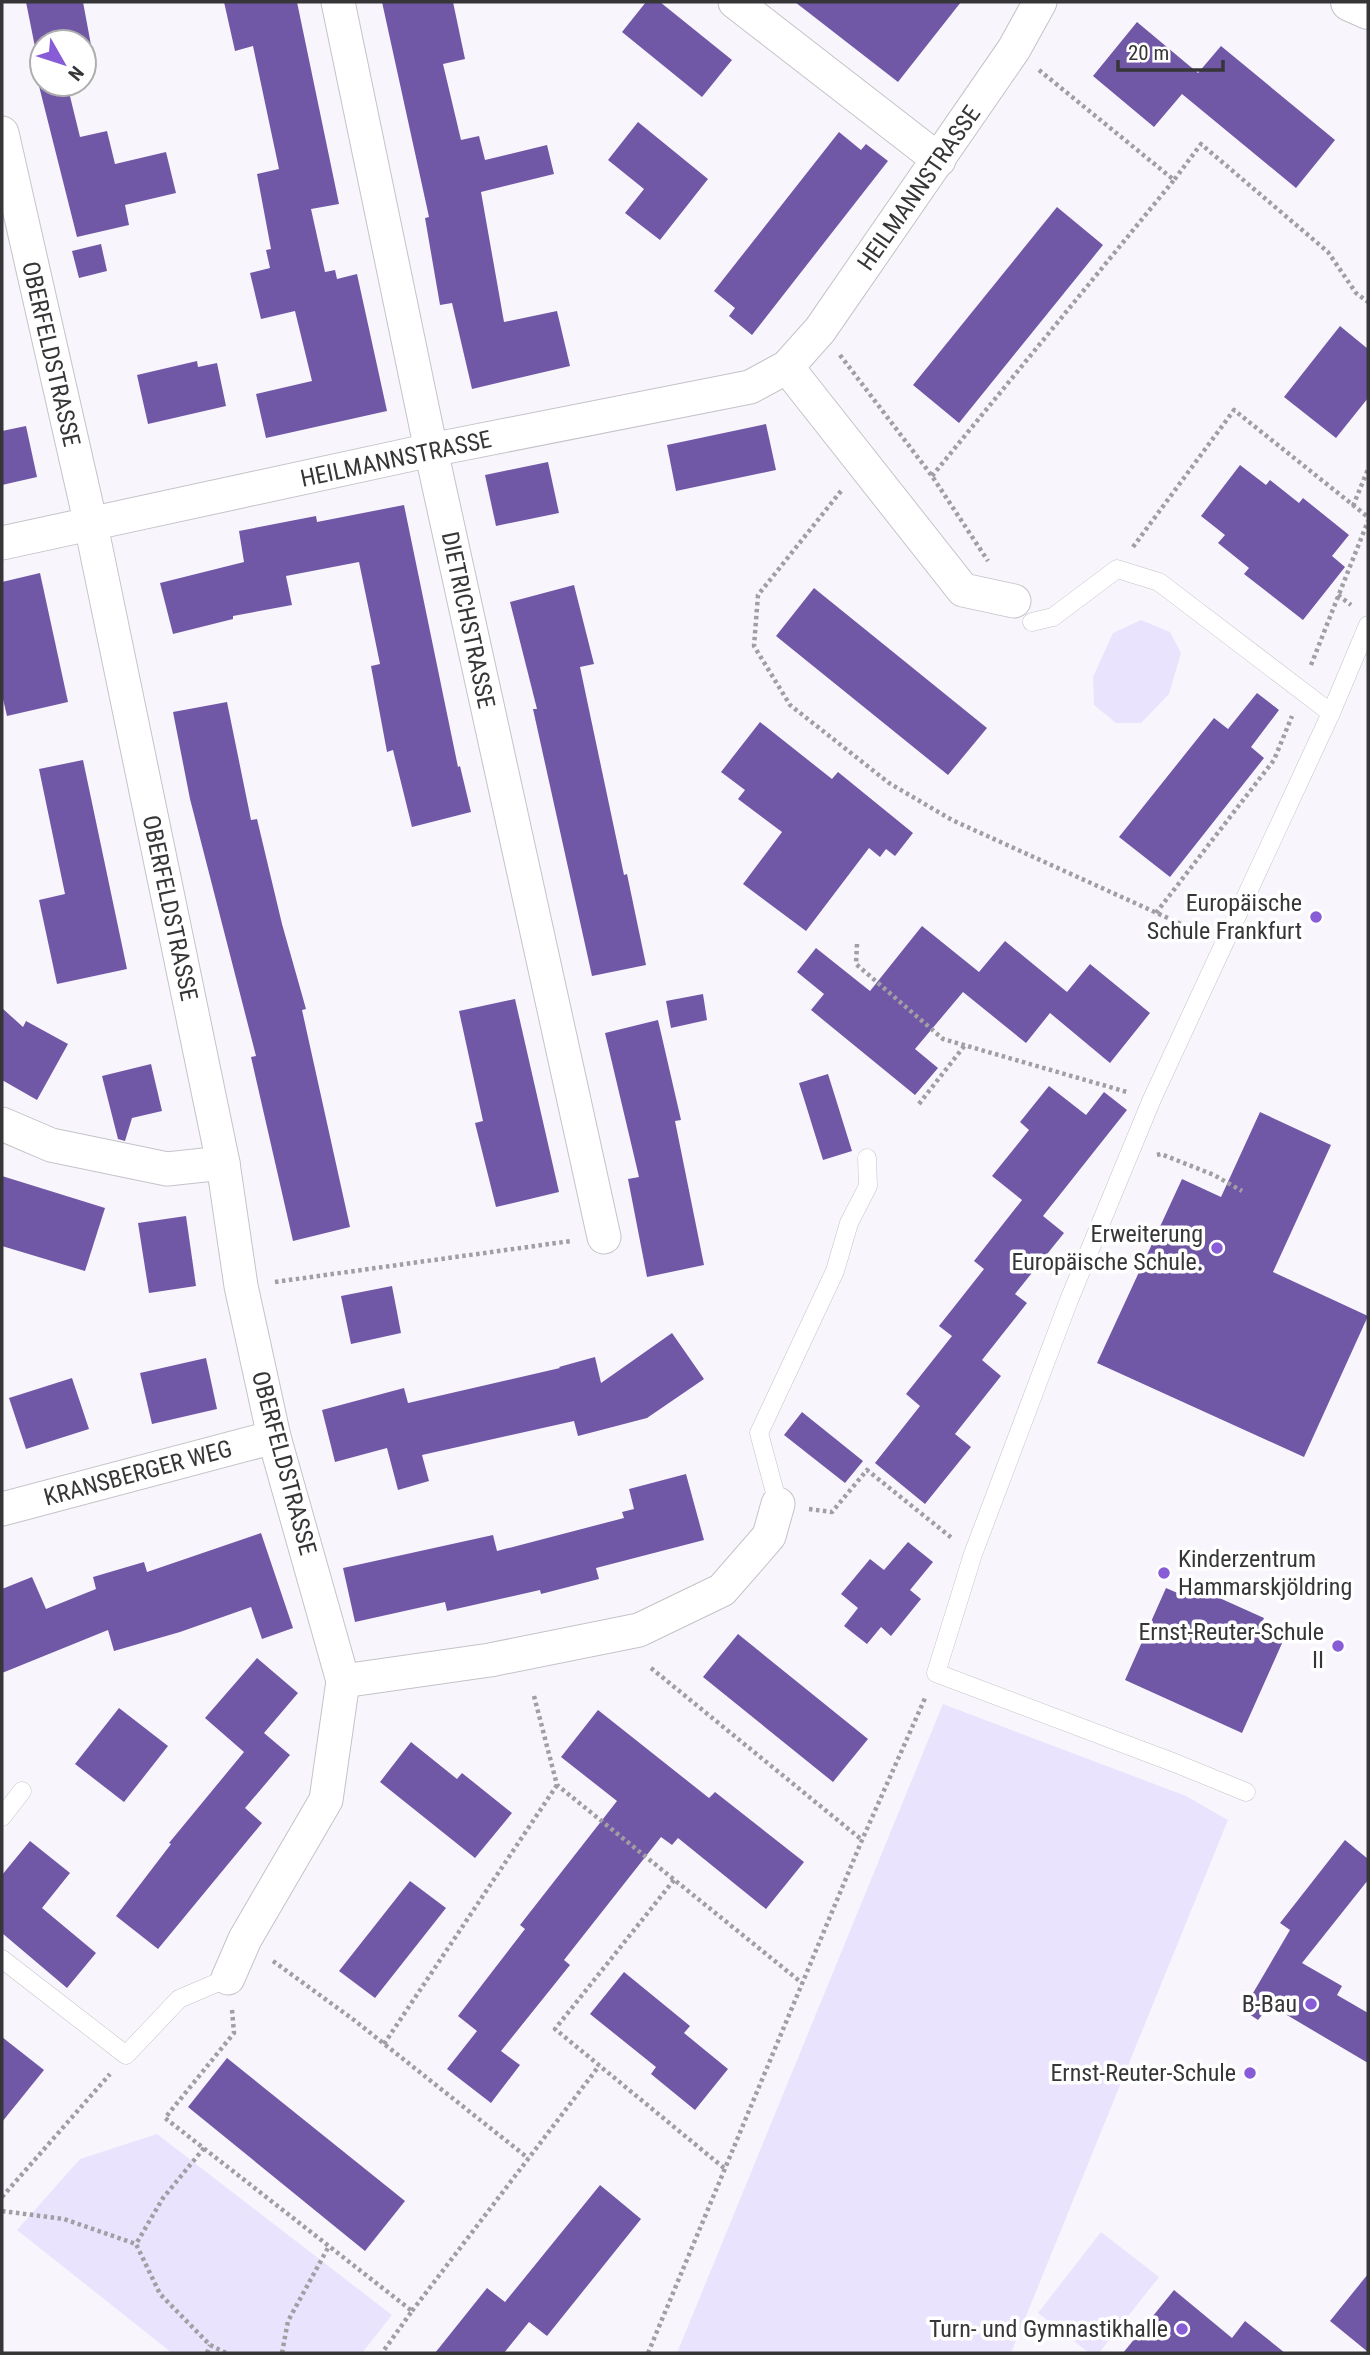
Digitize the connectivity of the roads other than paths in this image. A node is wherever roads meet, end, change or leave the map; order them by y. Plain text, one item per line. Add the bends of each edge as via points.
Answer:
1 (338, 2) edge
2 (735, 2) edge
3 (1040, 2) edge
4 (1350, 2) edge
5 (1368, 10) edge
6 (4, 152) edge
7 (939, 160) junction
8 (787, 367) junction
9 (431, 450) junction
10 (91, 525) junction
11 (2, 543) edge
12 (1023, 611) joint
13 (1368, 625) edge
14 (1331, 713) junction
15 (2, 1124) edge
16 (867, 1158) dead end
17 (223, 1163) junction
18 (604, 1237) road end
19 (274, 1437) junction
20 (778, 1504) joint
21 (2, 1509) edge
22 (343, 1681) junction
23 (22, 1791) dead end
24 (1246, 1792) dead end
25 (2, 1817) edge
26 (2, 1959) edge
27 (228, 1978) joint

1 - 9 street, DIETRICHSTRASSE
2 - 7 street
3 - 7 street, HEILMANNSTRASSE
4 - 5 main road
6 - 10 street, OBERFELDSTRASSE
7 - 8 street, HEILMANNSTRASSE via 820,330
8 - 9 street, HEILMANNSTRASSE via 750,387
8 - 12 street via 963,590
9 - 10 street, HEILMANNSTRASSE
9 - 18 street, DIETRICHSTRASSE
10 - 11 street, HEILMANNSTRASSE
10 - 17 street, OBERFELDSTRASSE
12 - 14 lane via 1053,617 1116,569 1159,582
13 - 14 lane
14 - 24 lane via 1152,1099 1069,1300 973,1554 936,1673
15 - 17 street via 51,1145 167,1169
16 - 20 lane via 868,1186 849,1223 835,1271 759,1433
17 - 19 street, OBERFELDSTRASSE via 241,1286
19 - 21 street, KRANSBERGER WEG
19 - 22 street, OBERFELDSTRASSE
20 - 22 street via 769,1536 722,1590 639,1630 490,1660
22 - 27 street, OBERFELDSTRASSE via 326,1800 244,1939
23 - 25 lane
26 - 27 lane via 127,2055 179,2000

